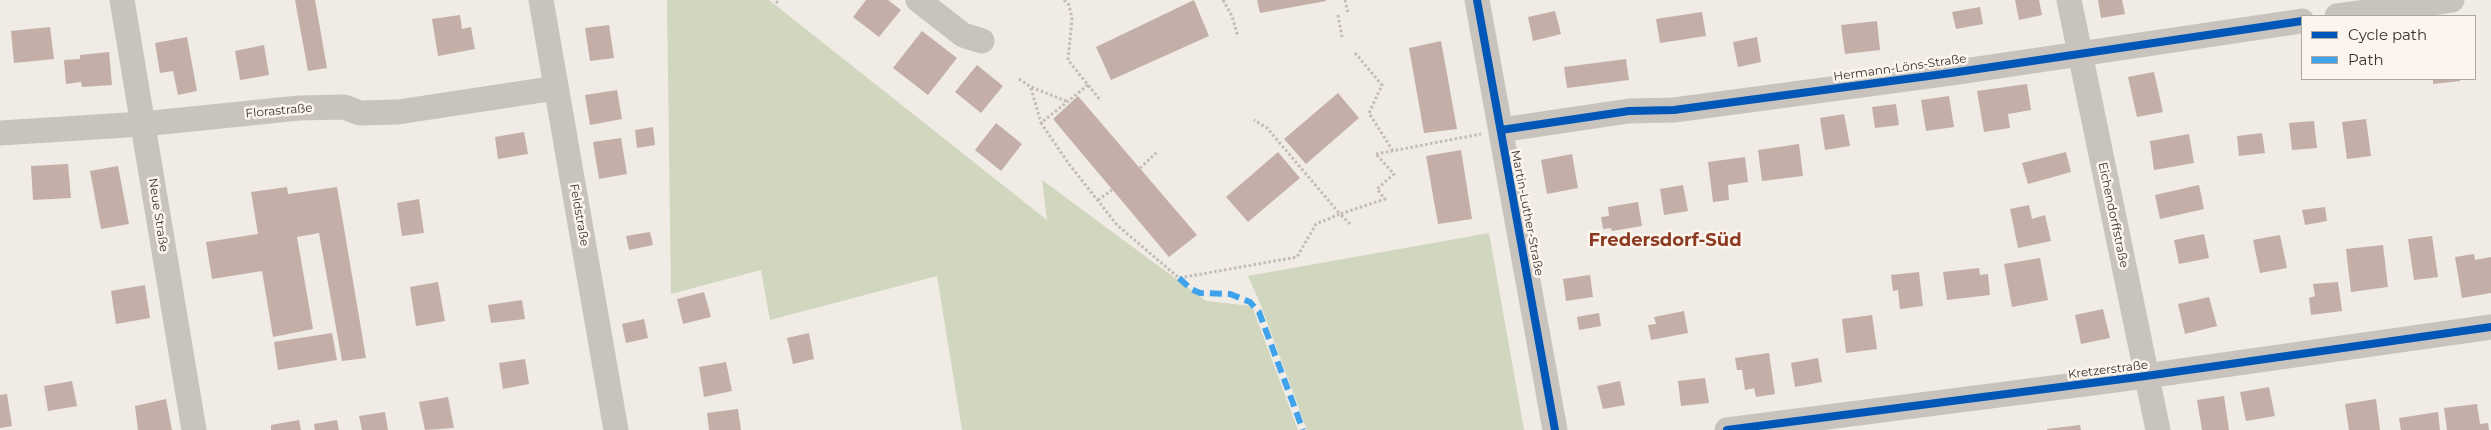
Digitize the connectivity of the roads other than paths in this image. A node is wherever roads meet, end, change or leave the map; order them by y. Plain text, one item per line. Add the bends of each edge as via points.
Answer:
1 (122, 0) edge
2 (541, 0) edge
3 (918, 0) edge
4 (1477, 0) edge
5 (2069, 0) edge
6 (2452, 0) edge
7 (2344, 15) edge
8 (2301, 21) edge
9 (982, 41) dead end
10 (2080, 54) junction
11 (556, 88) junction
12 (143, 124) junction
13 (1501, 130) junction
14 (0, 133) edge
15 (2491, 327) edge
16 (2146, 376) junction
17 (194, 430) edge
18 (616, 430) edge
19 (1555, 430) edge
20 (1727, 430) edge
21 (2158, 430) edge

1 - 12 street, Neue Straße
2 - 11 street, Feldstraße
3 - 9 street via 963,35
4 - 13 street, Martin-Luther-Straße
5 - 10 street, Eichendorffstraße
6 - 7 street
8 - 10 street, Hermann-Löns-Straße
10 - 13 street, Hermann-Löns-Straße via 1682,109 1629,111
10 - 16 street, Eichendorffstraße
11 - 12 street, Florastraße via 398,112 360,113 344,107 329,107
11 - 18 street, Feldstraße
12 - 14 street, Florastraße
12 - 17 street, Neue Straße
13 - 19 street, Martin-Luther-Straße
15 - 16 street, Kretzerstraße
16 - 20 street, Kretzerstraße
16 - 21 street, Eichendorffstraße

